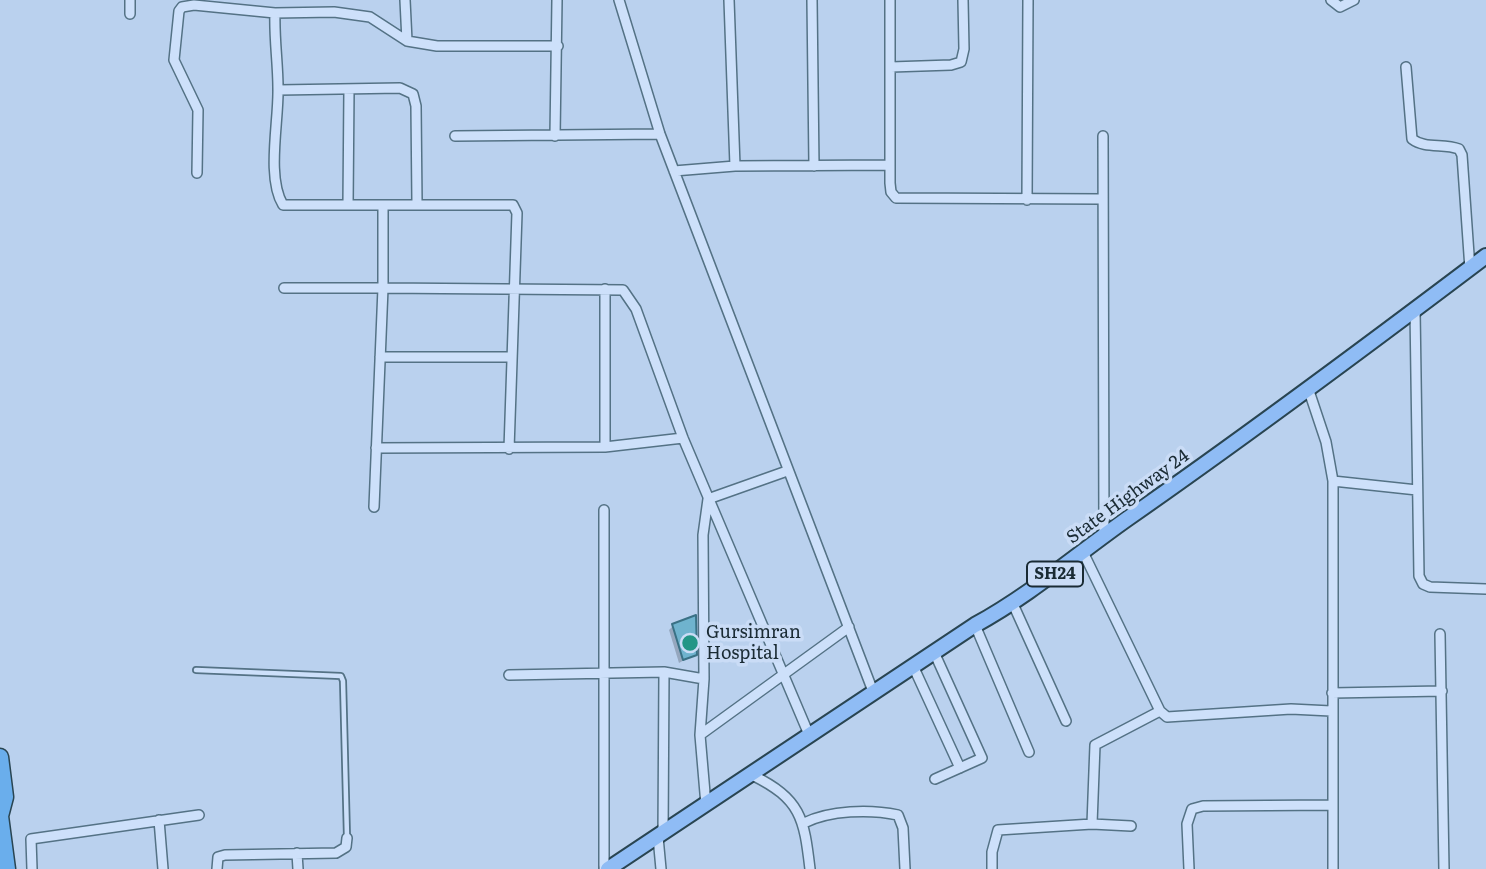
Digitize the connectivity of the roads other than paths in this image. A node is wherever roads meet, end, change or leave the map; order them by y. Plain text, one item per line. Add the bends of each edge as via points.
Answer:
1 (130, 0) edge
2 (405, 0) edge
3 (557, 0) edge
4 (729, 0) edge
5 (812, 0) edge
6 (890, 0) edge
7 (963, 0) edge
8 (1028, 0) edge
9 (1331, 0) edge
10 (1354, 0) edge
11 (621, 1) edge
12 (275, 13) junction
13 (130, 14) dead end
14 (407, 41) junction
15 (558, 46) junction
16 (891, 67) junction
17 (1406, 67) dead end
18 (349, 89) junction
19 (279, 90) junction
20 (660, 134) junction
21 (455, 136) dead end
22 (555, 136) junction
23 (1103, 136) dead end
24 (890, 165) junction
25 (735, 166) junction
26 (814, 166) junction
27 (674, 172) junction
28 (197, 173) dead end
29 (1101, 199) junction
30 (1027, 200) junction
31 (417, 203) junction
32 (348, 205) junction
33 (383, 205) junction
34 (1486, 257) edge
35 (1470, 269) junction
36 (284, 288) dead end
37 (383, 288) junction
38 (512, 289) junction
39 (605, 289) junction
40 (1415, 310) junction
41 (380, 357) junction
42 (510, 357) junction
43 (1309, 391) junction
44 (683, 439) junction
45 (376, 447) junction
46 (605, 447) junction
47 (509, 449) junction
48 (787, 471) junction
49 (1333, 481) junction
50 (1417, 490) junction
51 (708, 499) junction
52 (374, 507) dead end
53 (604, 510) dead end
54 (1104, 536) junction
55 (1084, 554) junction
56 (1486, 589) edge
57 (1013, 604) junction
58 (975, 625) junction
59 (849, 627) junction
60 (1440, 635) dead end
61 (934, 652) junction
62 (914, 668) junction
63 (196, 670) dead end
64 (606, 672) junction
65 (664, 672) junction
66 (783, 674) junction
67 (509, 675) dead end
68 (705, 679) junction
69 (1442, 691) junction
70 (1332, 693) junction
71 (874, 694) junction
72 (1160, 711) junction
73 (1331, 711) junction
74 (1066, 721) dead end
75 (700, 735) junction
76 (810, 737) junction
77 (1029, 752) dead end
78 (0, 757) edge
79 (960, 768) junction
80 (752, 775) junction
81 (935, 779) dead end
82 (706, 805) junction
83 (1333, 805) junction
84 (199, 815) dead end
85 (0, 816) edge
86 (159, 821) junction
87 (804, 823) junction
88 (1092, 824) junction
89 (1131, 826) dead end
90 (661, 835) junction
91 (346, 838) joint
92 (1, 840) edge
93 (297, 853) junction
94 (7, 869) edge
95 (32, 869) edge
96 (163, 869) edge
97 (217, 869) edge
98 (298, 869) edge
99 (606, 869) edge
100 (661, 869) edge
101 (810, 869) edge
102 (905, 869) edge
103 (992, 869) edge
104 (1189, 869) edge
105 (1333, 869) edge
106 (1444, 869) edge

1 - 13 street
2 - 14 street
3 - 15 street
4 - 25 street
5 - 26 street
6 - 16 street
7 - 16 street via 961,62
8 - 30 street
9 - 10 street via 1340,7
11 - 20 street
12 - 14 street via 370,17
12 - 19 street
12 - 28 street via 194,5 179,11 174,60 198,110
14 - 15 street via 437,46
15 - 22 street
16 - 24 street
17 - 35 street via 1412,139 1451,146 1462,155
18 - 19 street
18 - 31 street via 400,88 413,93
18 - 32 street
19 - 32 street via 277,195 283,205
20 - 22 street
20 - 27 street
21 - 22 street
23 - 29 street
24 - 26 street
24 - 30 street via 891,192 897,198
25 - 26 street
25 - 27 street
27 - 48 street
29 - 30 street
29 - 54 street
31 - 33 street
31 - 38 street via 513,205 517,213
32 - 33 street
33 - 37 street
34 - 35 main road, State Highway 24 / SH24
35 - 40 main road, State Highway 24 / SH24
36 - 37 street
37 - 38 street
37 - 41 street
38 - 39 street
38 - 42 street
39 - 44 street via 623,290 636,309
39 - 46 street
40 - 43 main road, State Highway 24 / SH24
40 - 50 street
41 - 42 street
41 - 45 street
42 - 47 street
43 - 49 street
43 - 54 main road, State Highway 24 / SH24
44 - 46 street
44 - 51 street
45 - 47 street
45 - 52 street
46 - 47 street
48 - 51 street
48 - 59 street
49 - 50 street
49 - 70 street
50 - 56 street via 1423,584
51 - 66 street
51 - 68 street via 703,535
53 - 64 street
54 - 55 main road, State Highway 24 / SH24
55 - 57 main road, State Highway 24 / SH24
55 - 72 street
57 - 58 main road, State Highway 24 / SH24
57 - 74 street
58 - 61 main road, State Highway 24 / SH24
58 - 77 street
59 - 66 street
59 - 71 street
60 - 69 street
61 - 62 main road, State Highway 24 / SH24
61 - 79 street via 982,758
62 - 71 main road, State Highway 24 / SH24
62 - 79 street
63 - 91 lane via 341,676
64 - 65 street
64 - 67 street
64 - 99 street
65 - 68 street
65 - 90 street
66 - 75 street
66 - 76 street
68 - 75 street
69 - 70 street
69 - 106 street
70 - 73 street
71 - 76 main road, State Highway 24 / SH24
72 - 73 street via 1175,718 1291,709
72 - 88 street via 1095,745
73 - 83 street
75 - 82 street
76 - 80 main road, State Highway 24 / SH24
78 - 85 highway via 5,779
79 - 81 street
80 - 82 main road, State Highway 24 / SH24
80 - 87 street via 775,787
82 - 90 main road, State Highway 24 / SH24
83 - 104 street via 1192,809 1187,824
83 - 105 street
84 - 86 street
85 - 92 highway
86 - 95 street via 31,839
86 - 96 street
87 - 101 street
87 - 102 street via 835,814 898,815
88 - 89 street
88 - 103 street via 998,830
90 - 99 main road, State Highway 24 / SH24
90 - 100 street
91 - 93 street via 344,851
92 - 94 highway
93 - 97 street via 225,855 216,862
93 - 98 street

